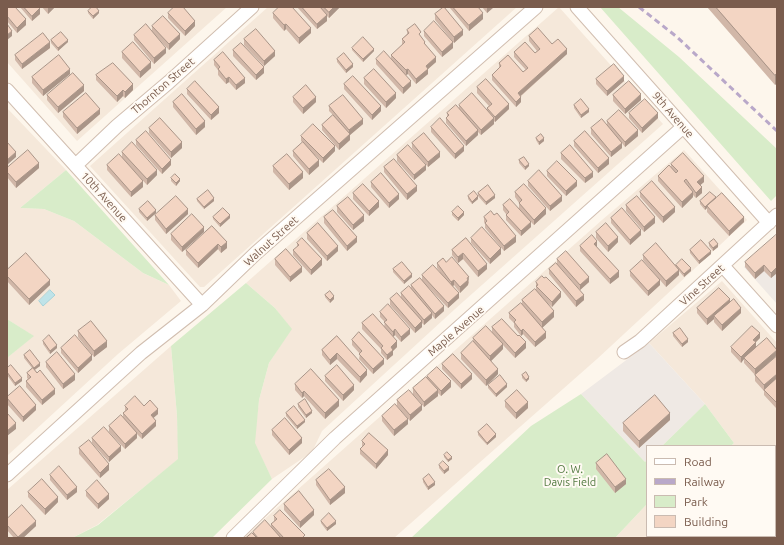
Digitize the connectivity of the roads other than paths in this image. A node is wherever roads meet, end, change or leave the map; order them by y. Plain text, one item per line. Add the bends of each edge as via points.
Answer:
1 (252, 7) edge
2 (536, 7) edge
3 (577, 7) edge
4 (7, 90) edge
5 (683, 127) junction
6 (76, 165) junction
7 (773, 219) edge
8 (723, 266) junction
9 (202, 305) junction
10 (777, 326) edge
11 (624, 352) dead end
12 (7, 475) edge
13 (233, 538) edge

1 - 6 street, Thornton Street
2 - 9 street, Walnut Street via 256,253
3 - 5 street, 9th Avenue
4 - 6 street, 10th Avenue
5 - 7 street, 9th Avenue
5 - 13 street, Maple Avenue via 335,438
6 - 9 street, 10th Avenue
7 - 8 street, Vine Street
8 - 10 street
8 - 11 street, Vine Street via 640,341
9 - 12 street, Walnut Street via 141,353

